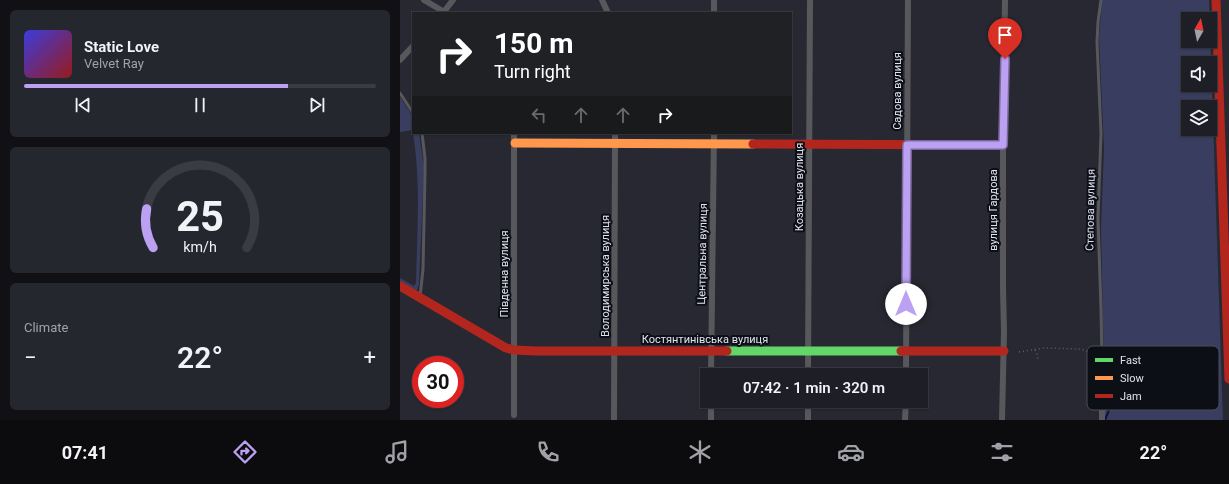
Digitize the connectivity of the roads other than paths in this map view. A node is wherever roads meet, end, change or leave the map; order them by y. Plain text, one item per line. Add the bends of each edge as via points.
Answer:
1 (424, 0) edge
2 (453, 0) edge
3 (602, 0) edge
4 (714, 0) edge
5 (810, 0) edge
6 (908, 0) edge
7 (1005, 0) edge
8 (1101, 0) edge
9 (1216, 0) edge
10 (442, 12) edge
11 (445, 12) edge
12 (608, 12) edge
13 (714, 12) edge
14 (412, 47) edge
15 (400, 60) edge
16 (400, 93) edge
17 (412, 111) edge
18 (422, 134) edge
19 (514, 134) edge
20 (615, 134) edge
21 (714, 134) edge
22 (514, 143) junction
23 (615, 143) junction
24 (714, 144) junction
25 (809, 144) junction
26 (907, 145) junction
27 (1003, 145) junction
28 (400, 286) edge
29 (420, 298) junction
30 (1102, 346) edge
31 (514, 350) junction
32 (614, 351) junction
33 (711, 351) junction
34 (808, 351) junction
35 (906, 352) junction
36 (1004, 352) junction
37 (711, 368) edge
38 (808, 368) edge
39 (906, 368) edge
40 (1229, 379) edge
41 (711, 408) edge
42 (808, 408) edge
43 (906, 408) edge
44 (514, 415) dead end
45 (614, 420) edge
46 (711, 420) edge
47 (808, 420) edge
48 (906, 420) edge
49 (1002, 420) edge

1 - 10 street
2 - 11 street
3 - 12 street
4 - 13 street
5 - 25 street, Козацька вулиця
6 - 26 street, Садова вулиця
7 - 27 street, вулиця Гардова
8 - 30 lane, Степова вулиця via 1097,42 1101,133 1098,223
9 - 40 street
14 - 15 street
16 - 17 lane
18 - 29 lane via 425,173
19 - 22 street, Південна вулиця
20 - 23 street, Володимирська вулиця
21 - 24 street, Центральна вулиця
22 - 23 street
22 - 31 street, Південна вулиця
23 - 24 street
23 - 32 street, Володимирська вулиця
24 - 25 street
24 - 33 street, Центральна вулиця
25 - 26 street
25 - 34 street, Козацька вулиця
26 - 27 street
26 - 35 street, Садова вулиця
27 - 36 street, вулиця Гардова
28 - 29 street, Костянтинівська вулиця
29 - 31 street, Костянтинівська вулиця
31 - 32 street, Костянтинівська вулиця
31 - 44 street, Південна вулиця
32 - 33 street, Костянтинівська вулиця
32 - 45 street, Володимирська вулиця
33 - 34 street, Костянтинівська вулиця
33 - 37 street, Центральна вулиця
34 - 35 street, Костянтинівська вулиця
34 - 38 street, Козацька вулиця
35 - 36 street, Костянтинівська вулиця
35 - 39 street, Садова вулиця
36 - 49 street, вулиця Гардова
41 - 46 street
42 - 47 street
43 - 48 street

